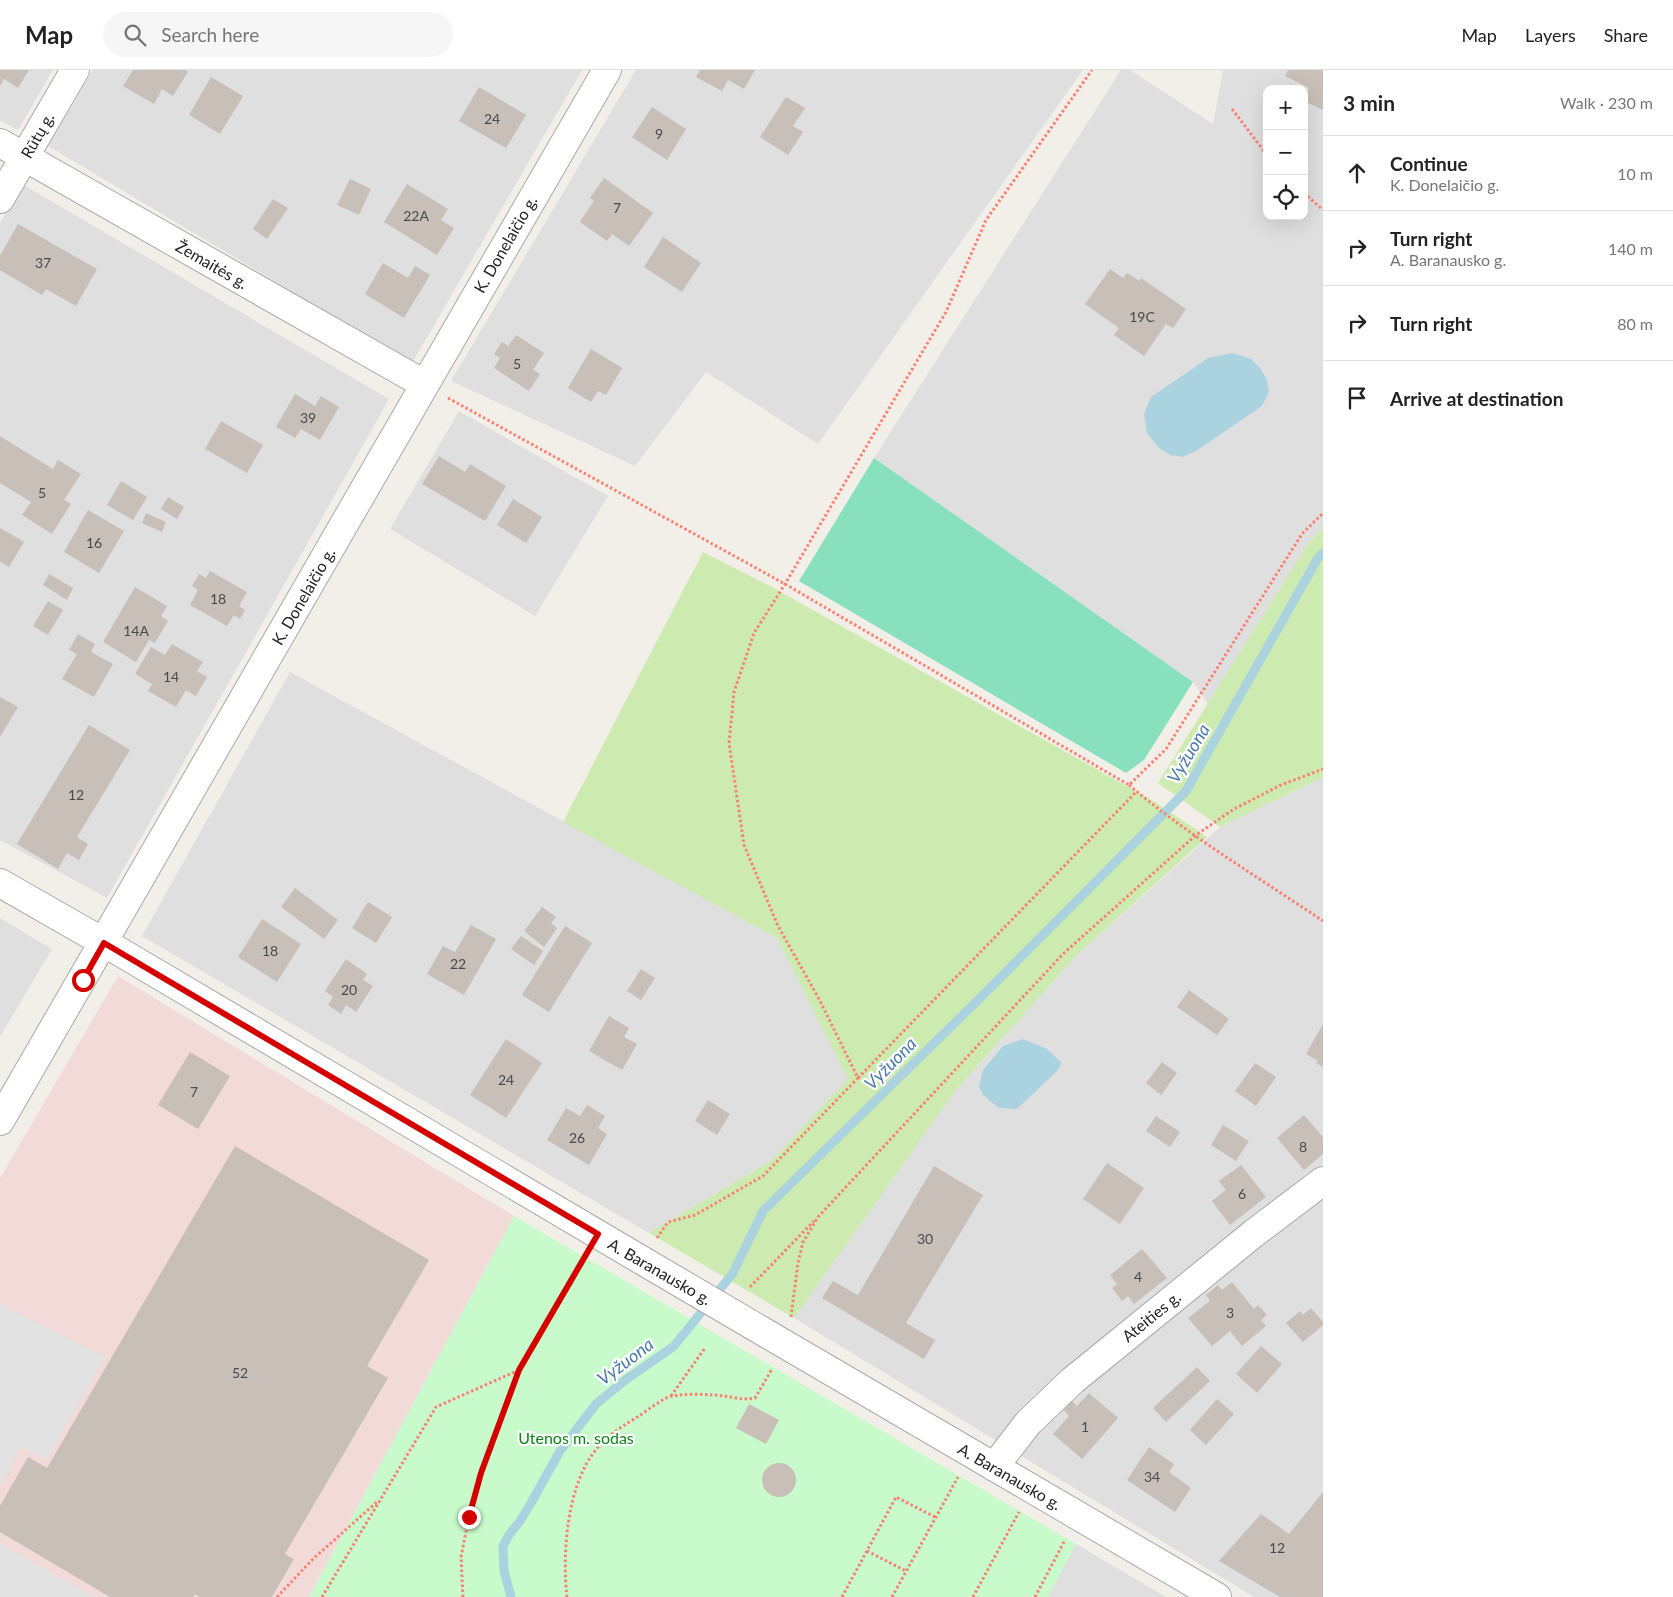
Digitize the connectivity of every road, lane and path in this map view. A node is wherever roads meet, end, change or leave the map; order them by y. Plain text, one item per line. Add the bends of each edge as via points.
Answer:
1 (74, 70) edge
2 (607, 70) edge
3 (1092, 70) edge
4 (1232, 109) dead end
5 (0, 143) edge
6 (1263, 150) edge
7 (24, 157) junction
8 (1308, 197) edge
9 (0, 199) edge
10 (1323, 210) edge
11 (424, 384) junction
12 (1323, 512) edge
13 (785, 584) junction
14 (1323, 768) edge
15 (1129, 785) junction
16 (1136, 791) junction
17 (1196, 835) junction
18 (0, 883) edge
19 (1323, 921) edge
20 (104, 943) junction
21 (858, 1078) junction
22 (0, 1121) edge
23 (1323, 1181) edge
24 (818, 1217) junction
25 (598, 1234) junction
26 (657, 1238) dead end
27 (750, 1287) dead end
28 (778, 1340) junction
29 (705, 1348) dead end
30 (519, 1370) junction
31 (763, 1383) dead end
32 (670, 1396) junction
33 (994, 1467) junction
34 (958, 1477) dead end
35 (382, 1497) junction
36 (1019, 1512) dead end
37 (935, 1517) junction
38 (1066, 1540) dead end
39 (867, 1551) junction
40 (906, 1571) junction
41 (277, 1597) edge
42 (322, 1597) edge
43 (463, 1597) edge
44 (567, 1597) edge
45 (842, 1597) edge
46 (892, 1597) edge
47 (973, 1597) edge
48 (1035, 1597) edge
49 (1217, 1597) edge

1 - 7 street, Rūtų g.
2 - 11 street, K. Donelaičio g.
3 - 13 path via 986,220 946,312
4 - 6 path
5 - 7 street, Žemaitės g.
7 - 9 street, Rūtų g.
7 - 11 street, Žemaitės g.
8 - 10 path
11 - 13 path
11 - 20 street, K. Donelaičio g.
12 - 15 path via 1302,534 1166,750
13 - 15 path
13 - 21 path via 754,633 734,692 729,743 744,845 778,926
14 - 17 path via 1234,808
15 - 16 path
16 - 17 path
16 - 21 path
17 - 19 path
17 - 24 path via 1064,954
18 - 20 street, A. Baranausko g.
20 - 22 street, K. Donelaičio g.
20 - 25 street, A. Baranausko g.
21 - 26 path via 763,1176 695,1215 668,1222
23 - 33 street, Ateities g. via 1072,1381 1028,1423
24 - 27 path
24 - 28 path via 803,1242
25 - 28 street, A. Baranausko g., bridge
25 - 30 path
28 - 33 street, A. Baranausko g.
29 - 32 path
30 - 35 path via 436,1406
30 - 43 path via 481,1473 469,1517 461,1557
31 - 32 path via 755,1398 747,1400 713,1394
32 - 44 path via 614,1431 585,1466 576,1486 568,1531
33 - 49 street, A. Baranausko g.
34 - 37 path
35 - 41 path via 314,1558
35 - 42 path
36 - 47 path
37 - 39 path via 896,1497
37 - 40 path
38 - 48 path
39 - 40 path
39 - 45 path
40 - 46 path

